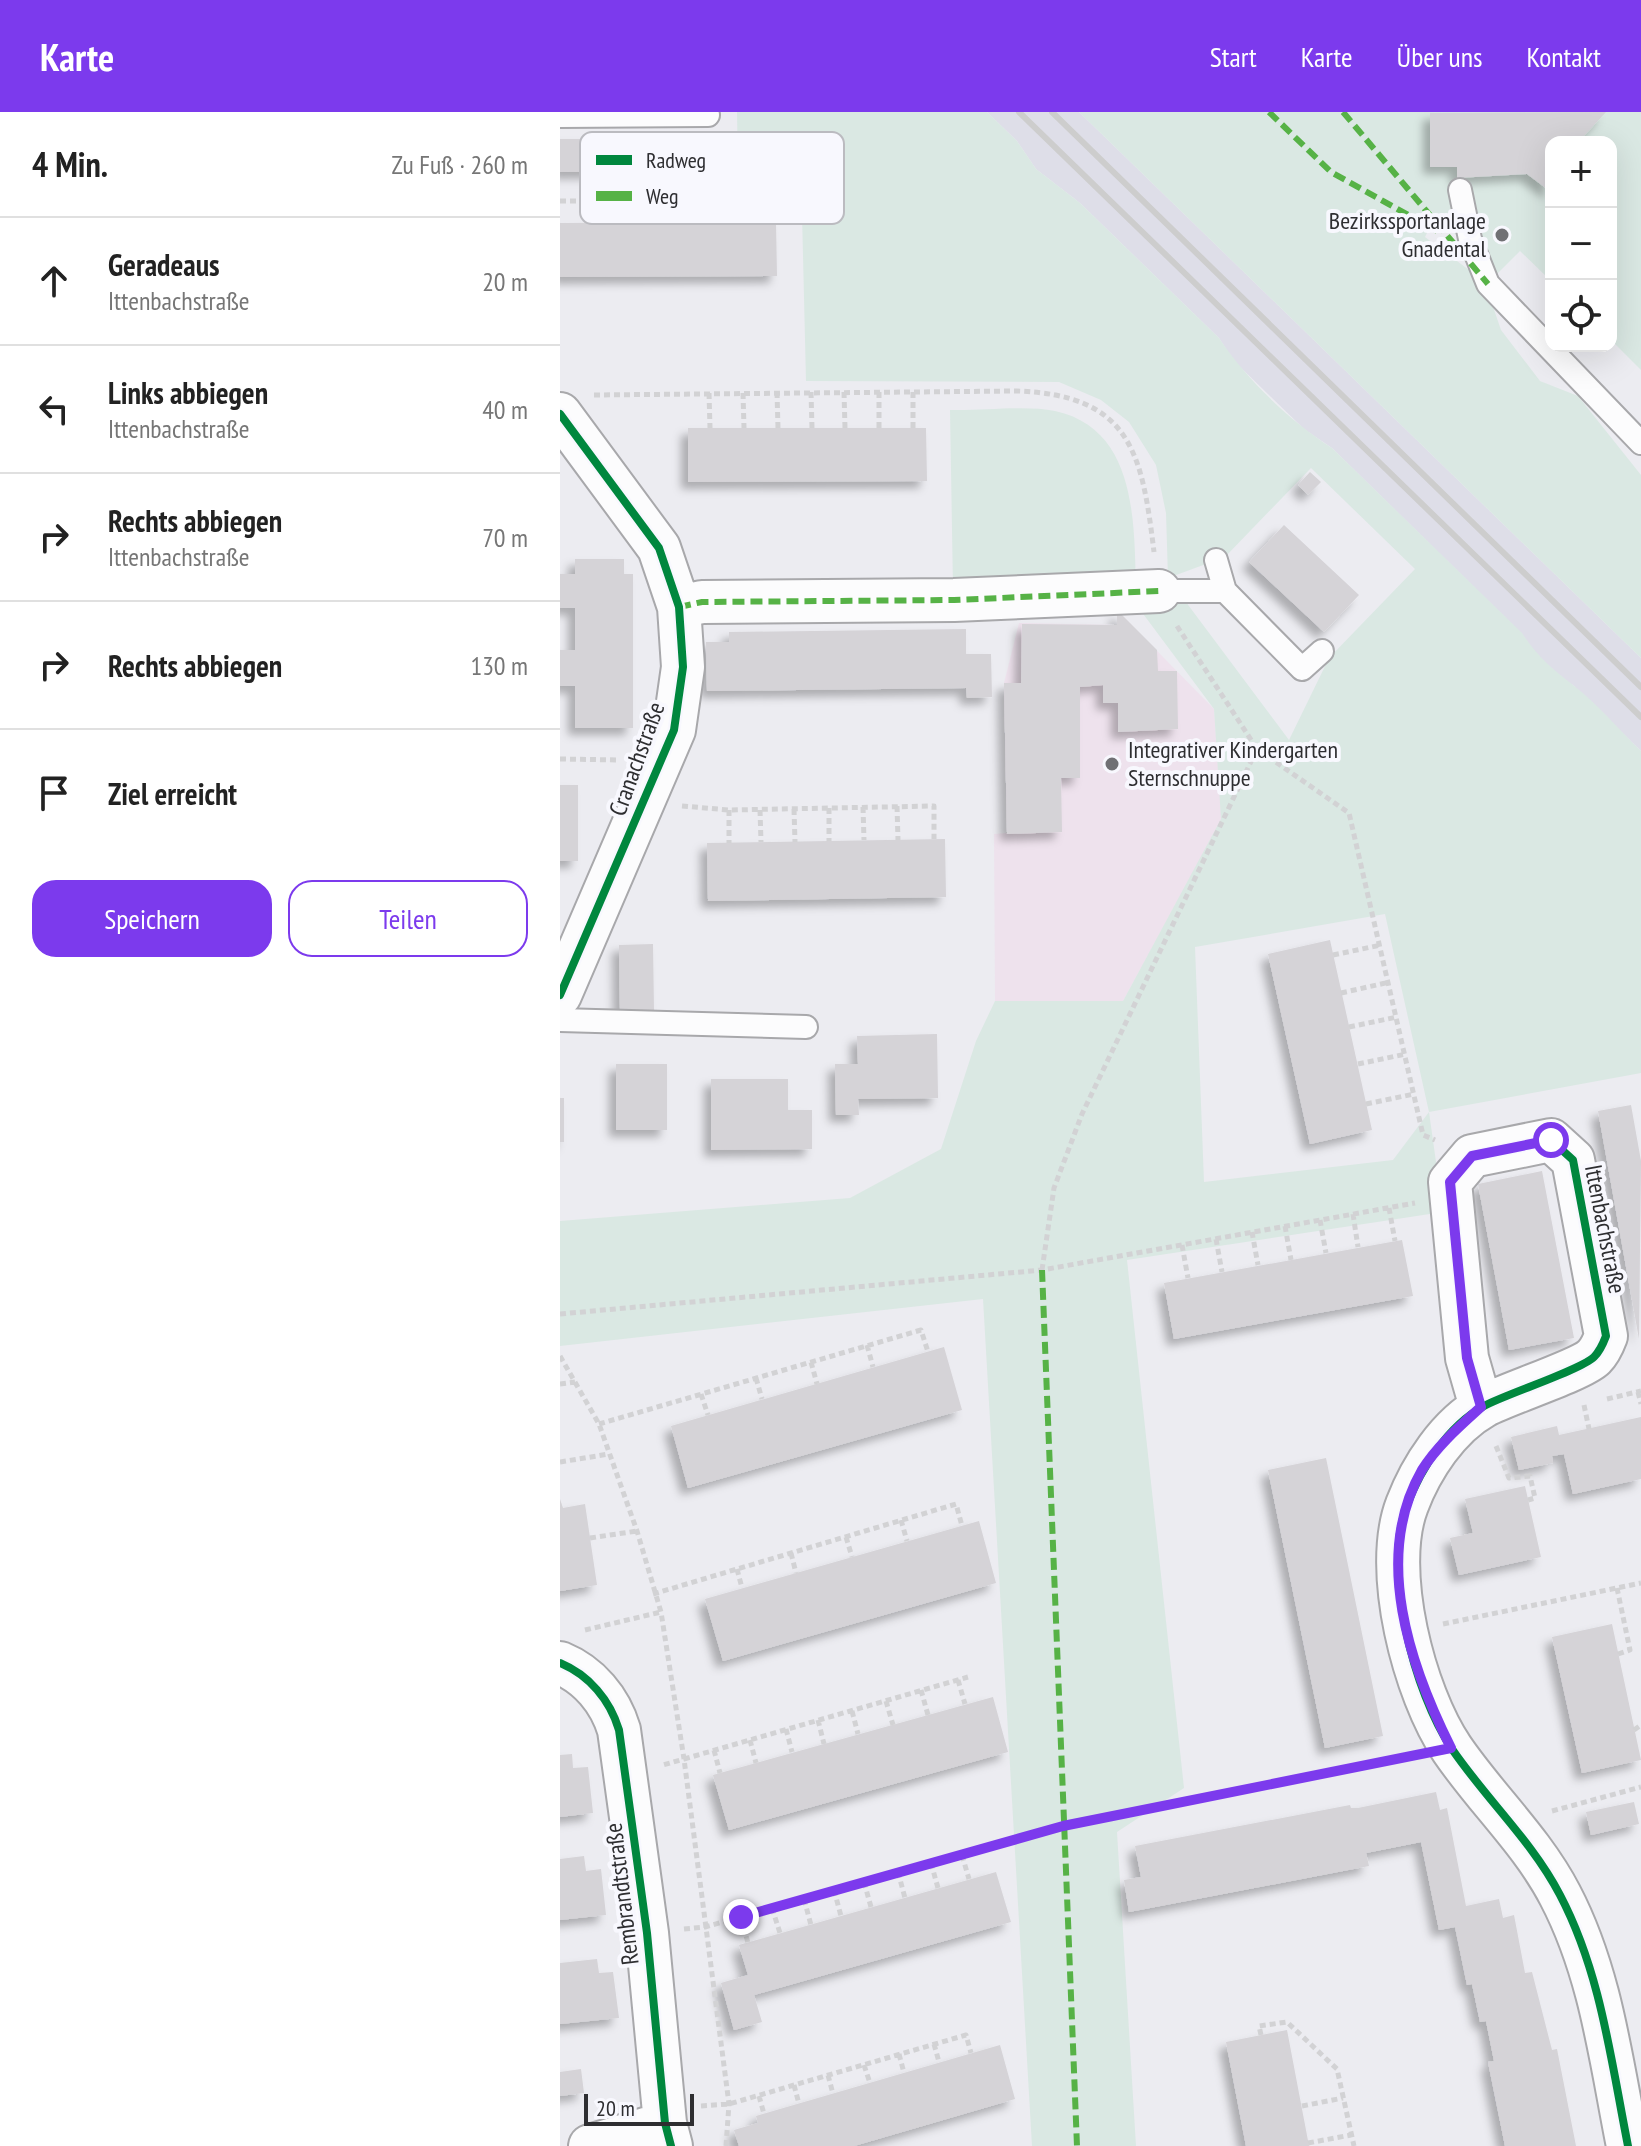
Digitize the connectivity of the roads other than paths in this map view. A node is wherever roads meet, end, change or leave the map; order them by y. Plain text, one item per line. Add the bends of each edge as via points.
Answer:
1 (708, 115) dead end
2 (560, 116) edge
3 (1460, 190) dead end
4 (571, 405) edge
5 (1641, 443) edge
6 (1216, 560) dead end
7 (1159, 591) joint
8 (1225, 591) junction
9 (679, 607) junction
10 (1322, 651) dead end
11 (560, 995) edge
12 (560, 1020) edge
13 (806, 1027) dead end
14 (1481, 1407) junction
15 (566, 1648) edge
16 (667, 2126) edge
17 (590, 2146) edge
18 (1628, 2146) edge

1 - 2 lane
3 - 5 lane via 1470,239 1488,284
4 - 9 street, Cranachstraße via 659,548
6 - 8 lane
7 - 8 lane
7 - 9 street via 954,600 702,602
8 - 10 lane via 1302,669
9 - 11 street, Cranachstraße via 683,631 674,730
12 - 13 lane
14 - 14 street, Ittenbachstraße via 1467,1358 1450,1182 1472,1156 1551,1140 1573,1160 1606,1336 1592,1359
14 - 18 street, Ittenbachstraße via 1423,1470 1406,1508 1399,1576 1407,1631 1420,1677 1451,1748 1561,1896 1598,1991
15 - 16 street, Rembrandtstraße via 609,1705 619,1730
16 - 17 street

